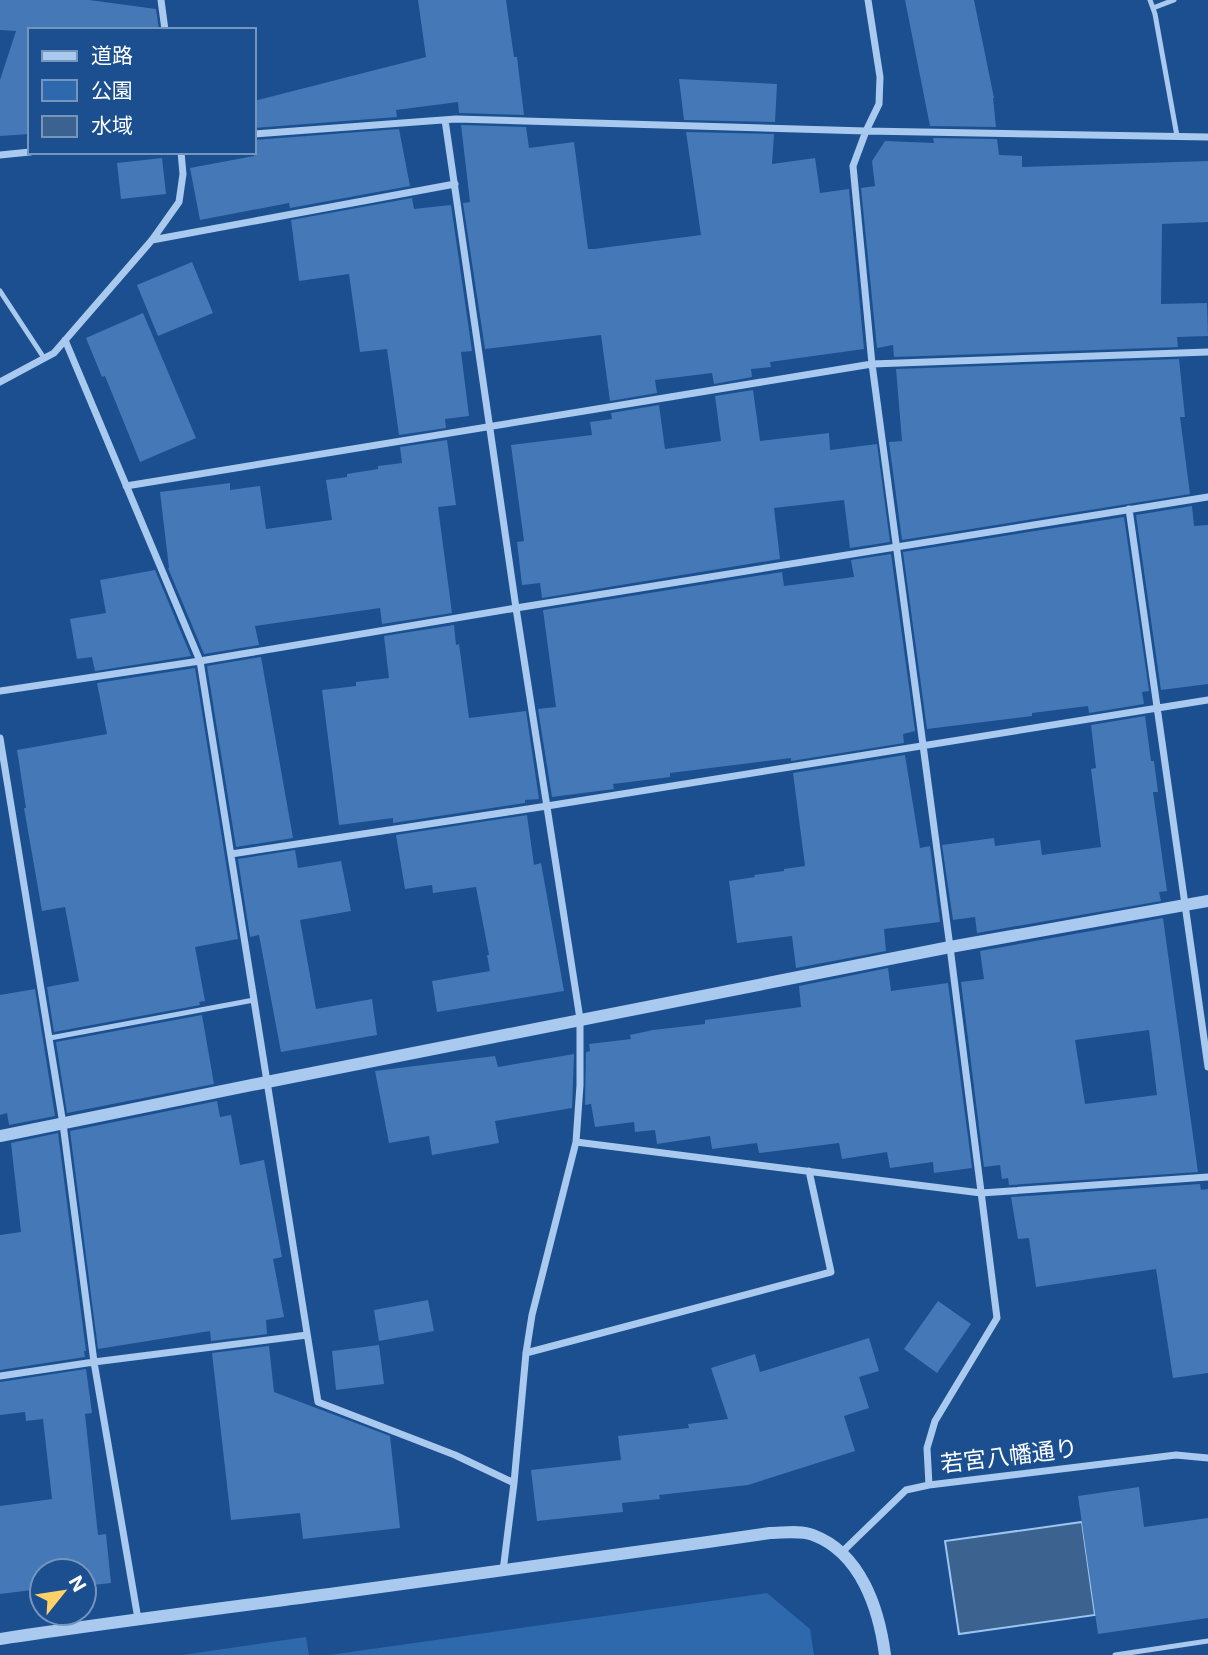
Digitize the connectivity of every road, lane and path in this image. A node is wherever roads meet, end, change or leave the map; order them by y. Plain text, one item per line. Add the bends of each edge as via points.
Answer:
1 (161, 0) edge
2 (868, 0) edge
3 (1150, 0) edge
4 (1174, 0) edge
5 (1153, 8) junction
6 (165, 28) edge
7 (445, 120) junction
8 (866, 131) junction
9 (256, 134) edge
10 (1177, 136) junction
11 (1208, 137) edge
12 (28, 152) edge
13 (181, 154) edge
14 (0, 155) edge
15 (455, 184) junction
16 (152, 240) junction
17 (0, 291) edge
18 (65, 340) junction
19 (1208, 352) edge
20 (44, 358) junction
21 (872, 364) junction
22 (0, 382) edge
23 (489, 426) junction
24 (126, 486) junction
25 (1208, 496) edge
26 (1129, 509) junction
27 (897, 547) junction
28 (516, 608) junction
29 (200, 661) junction
30 (0, 691) edge
31 (1208, 700) edge
32 (1157, 708) junction
33 (0, 738) edge
34 (923, 746) junction
35 (547, 806) junction
36 (231, 854) junction
37 (1208, 901) edge
38 (1185, 905) junction
39 (950, 947) junction
40 (254, 1000) junction
41 (580, 1019) junction
42 (50, 1038) junction
43 (1208, 1067) edge
44 (267, 1082) junction
45 (63, 1124) junction
46 (0, 1136) edge
47 (576, 1142) junction
48 (809, 1171) junction
49 (1208, 1177) edge
50 (981, 1193) junction
51 (307, 1335) junction
52 (526, 1353) junction
53 (94, 1362) junction
54 (0, 1376) edge
55 (1208, 1458) edge
56 (514, 1483) junction
57 (929, 1485) junction
58 (841, 1553) junction
59 (503, 1571) junction
60 (138, 1619) junction
61 (0, 1639) edge
62 (1208, 1641) edge
63 (885, 1655) edge
64 (1115, 1655) edge

1 - 6 street
2 - 8 street via 880,77 879,104
3 - 5 lane
4 - 5 lane
5 - 10 lane
7 - 8 street
7 - 9 street
7 - 15 street
8 - 10 street
8 - 21 street via 853,166
10 - 11 street
12 - 14 street
13 - 16 street via 179,202
15 - 16 street
15 - 23 street
16 - 18 street
17 - 20 lane
18 - 20 street
18 - 24 street
19 - 21 street
20 - 22 street
21 - 23 street
21 - 27 street
23 - 24 street
23 - 28 street
24 - 29 street
25 - 26 street
26 - 27 street
26 - 32 street
27 - 28 street
27 - 34 street
28 - 29 street
28 - 35 street
29 - 30 street
29 - 36 street
31 - 32 street
32 - 34 street
32 - 38 street
33 - 42 street
34 - 35 street
34 - 39 street
35 - 36 street
35 - 41 street
36 - 40 street
37 - 38 street
38 - 39 street
38 - 43 street
39 - 41 street
39 - 50 street
40 - 42 lane
40 - 44 street
41 - 44 street
41 - 47 street
42 - 45 street
44 - 45 street
44 - 51 street
45 - 46 street
45 - 53 street
47 - 48 street
47 - 52 street
48 - 50 street
48 - 52 street via 831,1272
49 - 50 street
50 - 57 street via 997,1318 936,1421 927,1448
51 - 53 street
51 - 56 street via 318,1402 455,1454
52 - 56 street
53 - 54 street
53 - 60 street
55 - 57 street, 若宮八幡通り via 1175,1455
56 - 59 street
57 - 58 street, 若宮八幡通り via 906,1490
58 - 59 street via 811,1534 770,1533
58 - 63 street via 874,1603
59 - 60 street
60 - 61 street
62 - 64 lane

